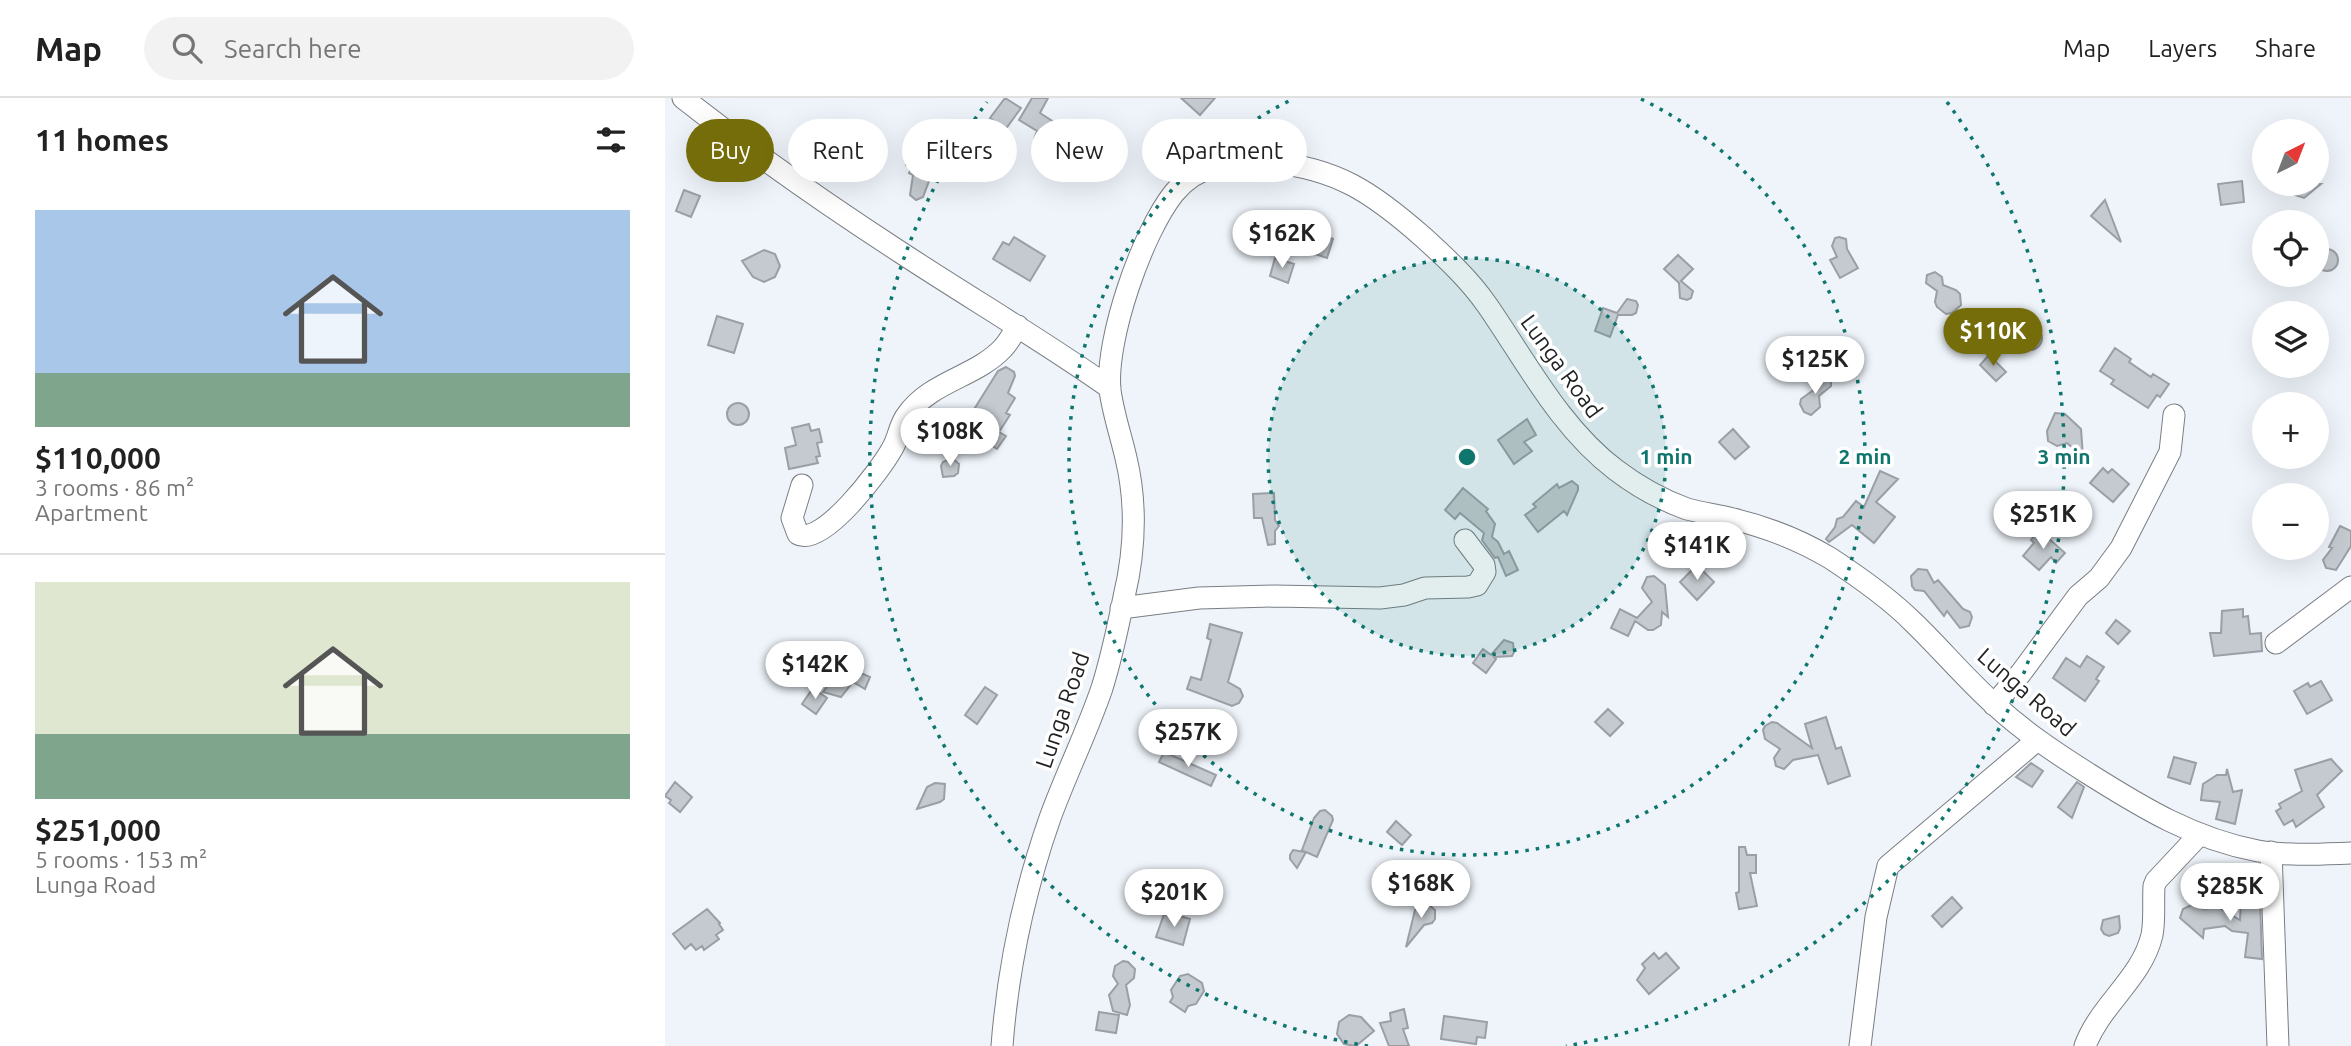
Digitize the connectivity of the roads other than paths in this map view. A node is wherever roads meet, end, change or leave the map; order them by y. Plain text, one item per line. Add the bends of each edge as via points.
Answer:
1 (683, 98) edge
2 (1018, 326) junction
3 (1110, 388) junction
4 (2174, 415) dead end
5 (802, 485) dead end
6 (1465, 540) dead end
7 (2351, 587) edge
8 (1121, 608) junction
9 (2276, 643) dead end
10 (1994, 705) junction
11 (2036, 741) junction
12 (2200, 834) junction
13 (2271, 852) junction
14 (2351, 853) edge
15 (1003, 1046) edge
16 (1860, 1046) edge
17 (2085, 1046) edge
18 (2278, 1046) edge

1 - 2 street via 755,154
2 - 3 street
2 - 5 street via 995,355 940,385 909,412 892,449 853,500 807,537 798,534 792,518
3 - 8 street, Lunga Road via 1134,504 1133,545
3 - 10 street, Lunga Road via 1110,367 1133,269 1171,196 1188,178 1234,161 1298,165 1328,173 1361,188 1392,210 1447,259 1482,298 1556,408 1611,466 1645,490 1686,508 1738,520 1810,546 1881,593
4 - 10 street via 2170,452 2121,548
6 - 8 street via 1485,565 1477,584 1468,587 1425,588 1380,598 1211,598
7 - 9 street
8 - 15 street, Lunga Road via 1103,685 1032,874 1014,947
10 - 11 street, Lunga Road
11 - 12 street, Lunga Road via 2163,820
11 - 16 street via 1888,866 1876,917
12 - 13 street, Lunga Road
12 - 17 street via 2156,881 2146,952
13 - 14 street, Lunga Road
13 - 18 street

